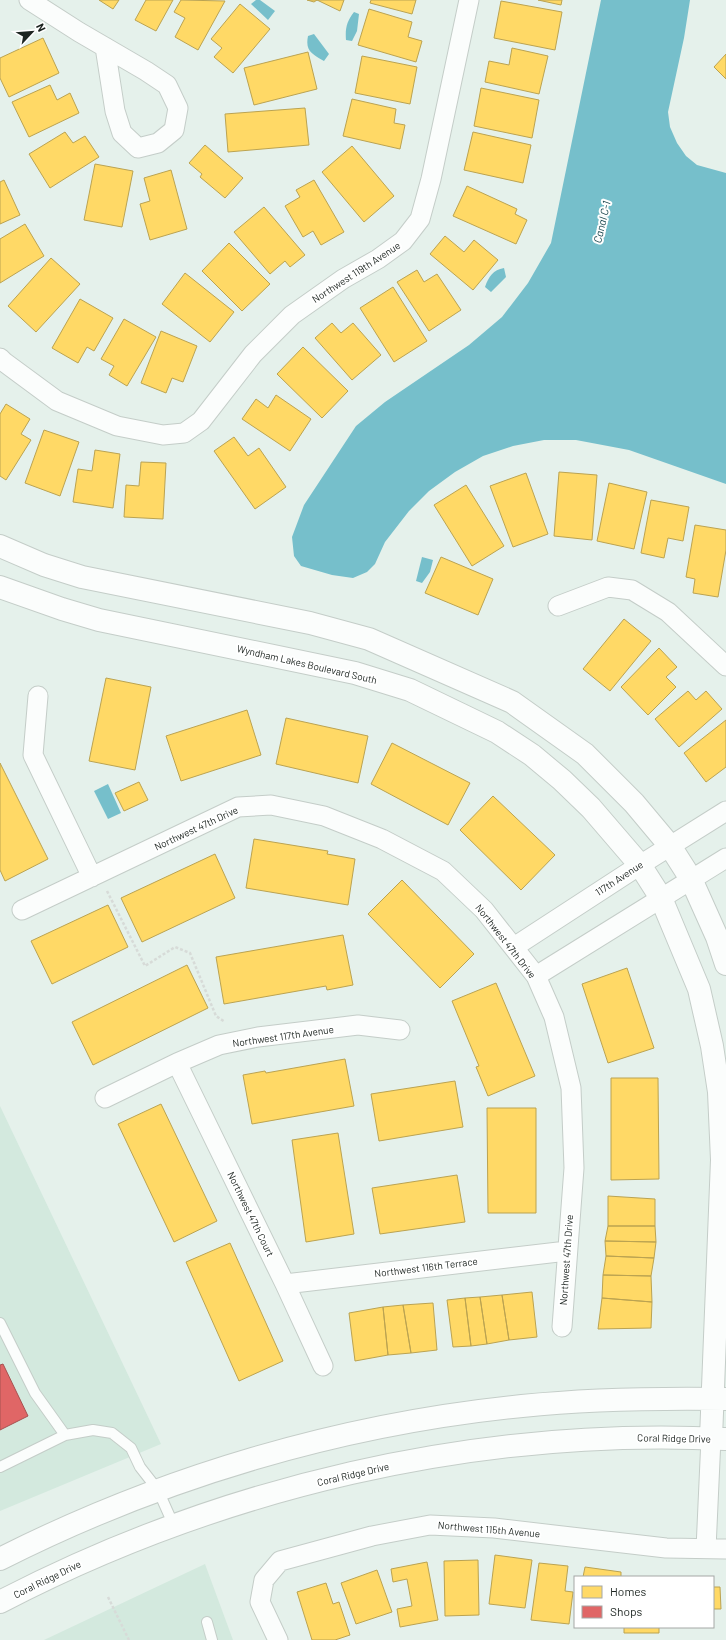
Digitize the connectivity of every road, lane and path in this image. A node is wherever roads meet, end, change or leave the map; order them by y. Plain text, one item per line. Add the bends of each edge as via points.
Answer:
1 (29, 0) edge
2 (469, 0) edge
3 (104, 47) junction
4 (0, 358) edge
5 (0, 546) edge
6 (0, 587) edge
7 (558, 606) dead end
8 (726, 666) edge
9 (38, 696) dead end
10 (726, 811) edge
11 (670, 846) junction
12 (726, 858) edge
13 (640, 865) junction
14 (691, 879) junction
15 (98, 881) junction
16 (661, 898) junction
17 (22, 910) dead end
18 (514, 947) junction
19 (726, 964) edge
20 (536, 976) junction
21 (225, 1022) dead end
22 (400, 1030) dead end
23 (177, 1062) junction
24 (105, 1098) dead end
25 (566, 1251) junction
26 (285, 1284) junction
27 (0, 1323) edge
28 (562, 1327) dead end
29 (324, 1366) dead end
30 (719, 1399) edge
31 (65, 1435) junction
32 (718, 1438) edge
33 (0, 1467) edge
34 (158, 1490) junction
35 (174, 1526) junction
36 (706, 1549) junction
37 (726, 1549) edge
38 (0, 1559) edge
39 (108, 1597) dead end
40 (0, 1602) edge
41 (207, 1622) dead end
42 (129, 1640) edge
43 (212, 1640) edge
44 (278, 1640) edge

1 - 3 street
2 - 4 street, Northwest 119th Avenue via 431,179 420,219 403,241 378,259 342,279 292,315 253,354 201,421 184,433 163,435 117,426 57,401
3 - 3 street via 146,70 167,86 178,108 174,130 158,143 138,148 122,133 114,111
5 - 11 street via 44,565 82,577 310,623 369,639 512,702 585,754 634,803
6 - 13 street, Wyndham Lakes Boulevard South via 99,620 355,673 410,690 497,732 532,755 591,808
7 - 8 street via 608,587 632,590 668,612
9 - 15 street via 33,755
10 - 11 street, 117th Avenue
11 - 13 street, 117th Avenue
11 - 14 street
12 - 14 street
13 - 16 street, Wyndham Lakes Boulevard South
13 - 18 street, 117th Avenue
14 - 16 street
14 - 19 street
15 - 17 street, Northwest 47th Drive
15 - 18 street, Northwest 47th Drive via 238,807 271,805 324,816 382,839 443,871 484,910
15 - 21 path via 145,966 175,947 190,953 216,1016
16 - 20 street
16 - 30 street, Wyndham Lakes Boulevard South via 699,989 719,1092 722,1160
18 - 20 street, Northwest 47th Drive
20 - 25 street, Northwest 47th Drive via 554,1017 571,1088 574,1168
22 - 23 street, Northwest 117th Avenue via 358,1025 258,1038 219,1045
23 - 24 street, Northwest 117th Avenue
23 - 26 street, Northwest 47th Court
25 - 26 street, Northwest 116th Terrace
25 - 28 street, Northwest 47th Drive
26 - 29 street, Northwest 47th Court
27 - 31 lane via 35,1393
30 - 32 street, Wyndham Lakes Boulevard South
30 - 34 street via 613,1399 520,1406 452,1416 362,1432 276,1453
31 - 33 lane
31 - 34 lane via 92,1430 112,1433 131,1448 140,1467
32 - 35 street, Coral Ridge Drive via 587,1439 455,1453 316,1482
32 - 36 street
34 - 35 lane
34 - 38 street via 70,1525
35 - 40 street, Coral Ridge Drive via 127,1543
36 - 37 street, Northwest 115th Avenue
36 - 44 street, Northwest 115th Avenue via 666,1548 494,1528 430,1525 372,1536 280,1561 264,1580 260,1602
39 - 42 path
41 - 43 lane

